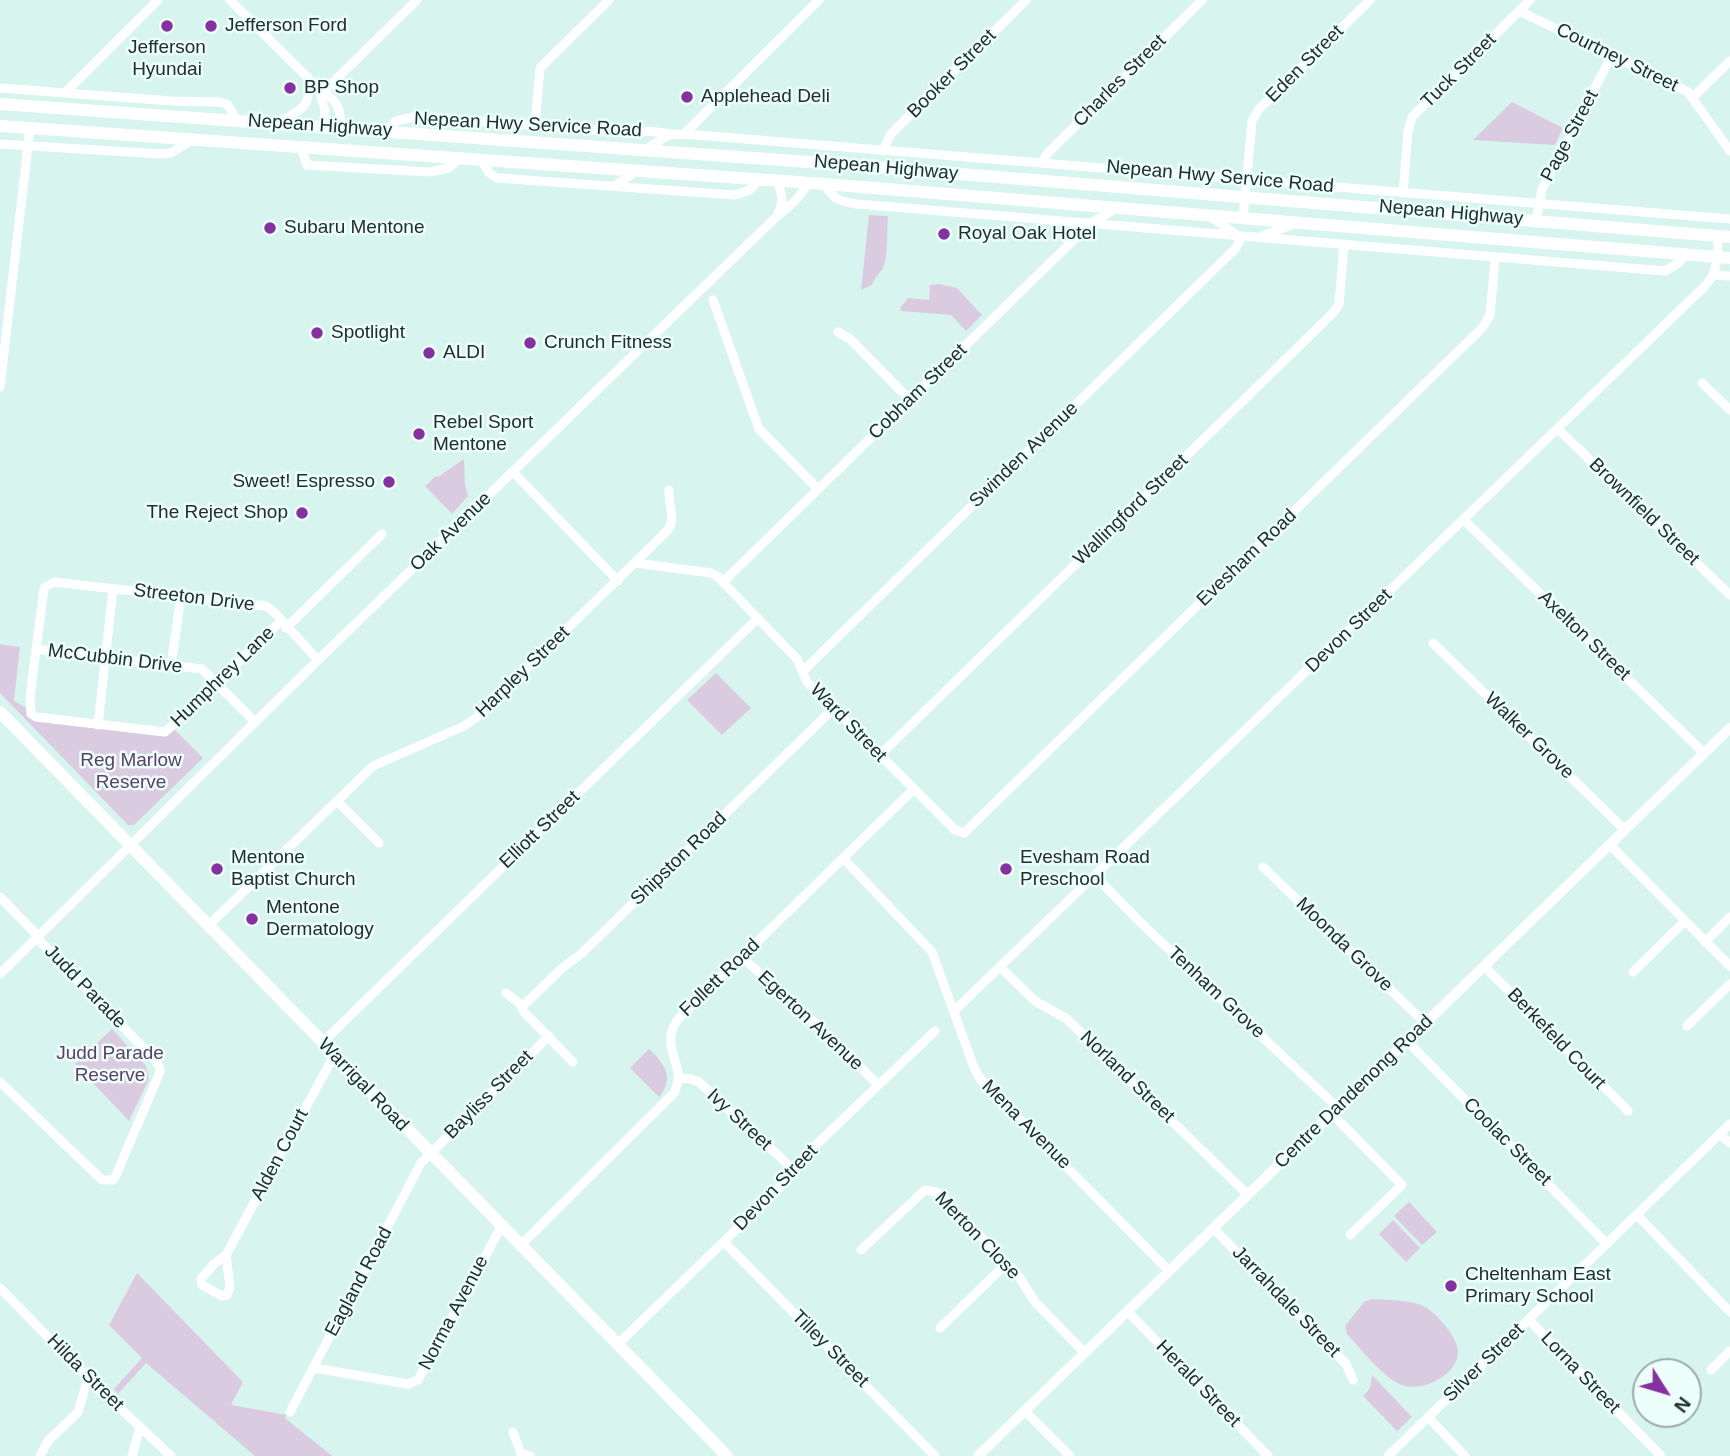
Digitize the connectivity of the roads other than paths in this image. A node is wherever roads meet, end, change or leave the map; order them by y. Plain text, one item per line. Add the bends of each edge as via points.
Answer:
1 (158, 0) edge
2 (230, 0) edge
3 (417, 0) edge
4 (609, 0) edge
5 (819, 0) edge
6 (1026, 0) edge
7 (1202, 0) edge
8 (1370, 0) edge
9 (1530, 0) edge
10 (1519, 11) junction
11 (1612, 55) junction
12 (1730, 61) edge
13 (308, 77) junction
14 (0, 88) edge
15 (321, 90) junction
16 (63, 93) junction
17 (1693, 97) junction
18 (0, 104) edge
19 (41, 107) junction
20 (701, 117) junction
21 (235, 120) junction
22 (276, 123) junction
23 (0, 125) edge
24 (535, 125) junction
25 (325, 127) junction
26 (30, 128) junction
27 (341, 128) junction
28 (386, 131) junction
29 (679, 134) junction
30 (708, 136) junction
31 (192, 140) junction
32 (515, 141) junction
33 (230, 143) junction
34 (0, 144) edge
35 (28, 146) junction
36 (301, 148) junction
37 (335, 150) junction
38 (645, 150) junction
39 (1730, 150) edge
40 (883, 151) junction
41 (726, 155) junction
42 (461, 157) junction
43 (481, 159) junction
44 (513, 161) junction
45 (1042, 163) junction
46 (850, 164) junction
47 (639, 170) junction
48 (1247, 178) junction
49 (760, 179) junction
50 (777, 180) junction
51 (809, 183) junction
52 (849, 186) junction
53 (614, 187) junction
54 (827, 188) junction
55 (1403, 193) junction
56 (1245, 197) junction
57 (1539, 202) junction
58 (1117, 208) junction
59 (1204, 214) junction
60 (1243, 218) junction
61 (1730, 219) edge
62 (773, 220) junction
63 (1536, 220) junction
64 (1299, 222) junction
65 (1091, 223) junction
66 (1240, 236) junction
67 (1258, 237) junction
68 (1724, 237) edge
69 (1344, 245) junction
70 (1686, 255) junction
71 (1724, 257) edge
72 (1495, 259) junction
73 (1714, 275) junction
74 (1730, 276) edge
75 (713, 299) dead end
76 (838, 332) dead end
77 (1702, 383) dead end
78 (0, 387) edge
79 (910, 400) junction
80 (1730, 410) edge
81 (1558, 429) junction
82 (513, 472) junction
83 (818, 489) junction
84 (669, 490) dead end
85 (1464, 520) junction
86 (382, 534) dead end
87 (636, 563) junction
88 (618, 581) junction
89 (723, 582) junction
90 (113, 589) junction
91 (1730, 595) edge
92 (181, 597) junction
93 (758, 618) junction
94 (284, 624) junction
95 (1433, 643) dead end
96 (36, 649) junction
97 (104, 657) junction
98 (318, 660) junction
99 (171, 665) junction
100 (803, 671) junction
101 (217, 683) junction
102 (833, 709) junction
103 (0, 712) edge
104 (256, 722) junction
105 (97, 725) junction
106 (1730, 728) edge
107 (1704, 753) junction
108 (879, 756) junction
109 (914, 789) junction
110 (337, 801) junction
111 (1625, 830) junction
112 (958, 832) joint
113 (379, 844) dead end
114 (131, 845) junction
115 (1610, 845) junction
116 (843, 858) junction
117 (1263, 867) dead end
118 (1095, 876) junction
119 (0, 897) edge
120 (1730, 917) edge
121 (1685, 921) junction
122 (208, 926) junction
123 (37, 937) junction
124 (1705, 942) junction
125 (742, 957) junction
126 (1484, 966) junction
127 (1000, 967) junction
128 (1730, 967) edge
129 (1633, 972) dead end
130 (0, 974) edge
131 (1730, 984) edge
132 (506, 993) dead end
133 (522, 1007) junction
134 (954, 1012) junction
135 (1425, 1023) junction
136 (1687, 1026) dead end
137 (934, 1031) dead end
138 (549, 1036) junction
139 (1407, 1041) junction
140 (321, 1043) junction
141 (335, 1057) junction
142 (573, 1062) dead end
143 (679, 1078) junction
144 (0, 1082) edge
145 (878, 1085) junction
146 (1335, 1111) junction
147 (1628, 1111) dead end
148 (1730, 1124) edge
149 (1720, 1134) junction
150 (1730, 1143) edge
151 (430, 1154) junction
152 (795, 1171) junction
153 (1248, 1195) junction
154 (1637, 1215) junction
155 (501, 1227) junction
156 (1213, 1228) junction
157 (1350, 1235) dead end
158 (724, 1242) junction
159 (1607, 1244) junction
160 (520, 1246) junction
161 (861, 1250) dead end
162 (226, 1255) junction
163 (1007, 1263) junction
164 (1170, 1271) junction
165 (0, 1288) edge
166 (1128, 1312) junction
167 (1730, 1312) edge
168 (1529, 1320) junction
169 (940, 1328) dead end
170 (617, 1345) junction
171 (1730, 1351) edge
172 (1085, 1353) junction
173 (314, 1368) junction
174 (1711, 1370) dead end
175 (88, 1378) junction
176 (1353, 1380) dead end
177 (1025, 1411) junction
178 (290, 1412) dead end
179 (1428, 1418) junction
180 (140, 1427) junction
181 (513, 1432) dead end
182 (523, 1455) edge
183 (1264, 1455) edge
184 (40, 1456) edge
185 (132, 1456) edge
186 (171, 1456) edge
187 (727, 1456) edge
188 (935, 1456) edge
189 (978, 1456) edge
190 (1070, 1456) edge
191 (1388, 1456) edge
192 (1465, 1456) edge
193 (1660, 1456) edge

1 - 16 street
2 - 13 street
3 - 15 street
4 - 24 street via 540,68
5 - 20 street
6 - 40 street, Booker Street via 890,135
7 - 45 street, Charles Street
8 - 48 street, Eden Street via 1259,109 1252,121
9 - 10 street, Tuck Street
10 - 11 street, Courtney Street
10 - 55 street, Tuck Street via 1412,117
11 - 17 street, Courtney Street
11 - 57 street, Page Street
12 - 17 street
13 - 15 street
13 - 22 street via 310,93 304,107
14 - 16 street
15 - 25 street
15 - 27 street via 337,104
16 - 19 street
16 - 21 street via 221,102 227,104
17 - 39 street, Courtney Street
18 - 19 highway, Nepean Highway
19 - 21 highway, Nepean Highway
20 - 29 street
20 - 30 street via 699,129
21 - 22 highway, Nepean Highway
21 - 33 highway
22 - 25 highway, Nepean Highway
23 - 26 highway, Nepean Highway
24 - 28 street, Nepean Hwy Service Road via 412,116 396,121
24 - 29 street, Nepean Hwy Service Road
25 - 27 highway, Nepean Highway
25 - 37 highway
26 - 31 highway, Nepean Highway
26 - 35 street
27 - 28 highway, Nepean Highway
27 - 37 highway
28 - 32 highway, Nepean Highway
29 - 30 street, Nepean Hwy Service Road
29 - 38 street via 667,135
30 - 40 street, Nepean Hwy Service Road
30 - 41 street
31 - 33 highway, Nepean Highway
31 - 35 street via 165,154
32 - 38 highway, Nepean Highway
32 - 44 highway
33 - 36 highway, Nepean Highway
34 - 35 street
35 - 78 street
36 - 37 highway, Nepean Highway
36 - 42 street, Nepean Hwy Service Road via 307,165 429,172 449,168
37 - 42 highway, Nepean Highway
38 - 41 highway, Nepean Highway
40 - 45 street, Nepean Hwy Service Road
41 - 46 highway, Nepean Highway
42 - 43 highway, Nepean Highway
43 - 44 highway, Nepean Highway
43 - 53 street, Nepean Hwy Service Road via 497,178
44 - 47 highway, Nepean Highway
45 - 48 street, Nepean Hwy Service Road
46 - 52 highway
46 - 56 highway, Nepean Highway
47 - 49 highway, Nepean Highway
47 - 53 street, Nepean Hwy Service Road
48 - 55 street, Nepean Hwy Service Road
48 - 56 street, Eden Street
49 - 50 highway, Nepean Highway
49 - 53 street, Nepean Hwy Service Road via 750,190 735,195
50 - 51 highway, Nepean Highway
50 - 62 street via 782,206
51 - 54 highway, Nepean Highway
51 - 62 street, Oak Avenue
52 - 54 highway, Nepean Highway
52 - 58 highway, Nepean Highway
54 - 65 street, Nepean Hwy Service Road via 840,201 857,204
55 - 57 street, Nepean Hwy Service Road
56 - 60 street, Eden Street
56 - 63 highway, Nepean Highway
57 - 61 street, Nepean Hwy Service Road
57 - 63 street, Page Street
58 - 59 highway, Nepean Highway
58 - 65 street, Cobham Street
59 - 60 highway, Nepean Highway
59 - 66 street, Nepean Hwy Service Road
60 - 64 highway, Nepean Highway
62 - 82 street, Oak Avenue
63 - 68 highway, Nepean Highway
64 - 67 street, Nepean Hwy Service Road
64 - 70 highway, Nepean Highway
65 - 66 street, Nepean Hwy Service Road
65 - 79 street, Cobham Street
66 - 67 street, Nepean Hwy Service Road
66 - 100 street, Swinden Avenue via 1240,244 1232,252
67 - 69 street, Nepean Hwy Service Road
68 - 71 street
69 - 72 street, Nepean Hwy Service Road
69 - 108 street, Wallingford Street via 1339,304 1334,312
70 - 71 highway, Nepean Highway
70 - 72 street, Nepean Hwy Service Road via 1665,271
71 - 73 street
72 - 112 street, Evesham Road via 1490,316 1482,328 974,824 964,833
73 - 74 street
73 - 81 street, Devon Street
75 - 83 street via 759,429
76 - 79 street
77 - 80 street
79 - 83 street, Cobham Street
81 - 85 street, Devon Street
81 - 91 street, Brownfield Street
82 - 88 street
82 - 98 street, Oak Avenue
83 - 89 street, Cobham Street
84 - 87 street, Harpley Street via 671,526
85 - 107 street, Axelton Street
85 - 118 street, Devon Street
86 - 94 street, Humphrey Lane
87 - 88 street, Harpley Street
87 - 89 street, Ward Street via 711,573
88 - 110 street, Harpley Street via 473,721 377,762
89 - 93 street, Ward Street
90 - 92 street, Streeton Drive
90 - 96 street, Streeton Drive via 48,584
90 - 97 street
92 - 94 street, Streeton Drive via 266,606
92 - 99 street
93 - 100 street, Ward Street
93 - 140 street, Elliott Street
94 - 98 street, Streeton Drive
94 - 101 street, Humphrey Lane
95 - 111 street, Walker Grove
96 - 97 street, McCubbin Drive
96 - 105 street via 29,710 36,718
97 - 99 street, McCubbin Drive
97 - 105 street
98 - 104 street, Oak Avenue
99 - 101 street, McCubbin Drive via 202,669
100 - 102 street, Ward Street via 807,682
101 - 104 street, McCubbin Drive
101 - 105 street, Humphrey Lane via 165,732
102 - 108 street, Ward Street
102 - 133 street, Shipston Road
103 - 114 highway, Warrigal Road
104 - 114 street, Oak Avenue
106 - 107 main road, Centre Dandenong Road
107 - 111 main road, Centre Dandenong Road
108 - 109 street, Ward Street
109 - 112 street, Ward Street
109 - 116 street, Follett Road
110 - 113 street
110 - 122 street, Harpley Street
111 - 115 main road, Centre Dandenong Road
114 - 122 highway, Warrigal Road
114 - 123 street, Oak Avenue
115 - 121 street
115 - 126 main road, Centre Dandenong Road
116 - 125 street, Follett Road
116 - 134 street, Mena Avenue via 927,944
117 - 135 street, Moonda Grove
118 - 127 street, Devon Street
118 - 146 street, Tenham Grove
119 - 123 street
120 - 124 street
121 - 124 street
121 - 129 street
122 - 140 highway, Warrigal Road
123 - 130 street, Oak Avenue
123 - 144 street, Judd Parade via 160,1068 116,1175 109,1182
124 - 128 street
125 - 143 street, Follett Road via 673,1028 669,1041
125 - 145 street, Egerton Avenue
126 - 135 main road, Centre Dandenong Road
126 - 147 street, Berkefeld Court
127 - 134 street, Devon Street
127 - 153 street, Norland Street via 1030,997 1067,1019
131 - 136 street
132 - 133 street
133 - 138 street
134 - 164 street, Mena Avenue via 981,1080
135 - 139 main road, Centre Dandenong Road
137 - 145 street, Devon Street
138 - 142 street
138 - 151 street, Bayliss Street
139 - 146 main road, Centre Dandenong Road
139 - 159 street, Coolac Street
140 - 141 highway, Warrigal Road
141 - 151 highway, Warrigal Road
141 - 162 street, Alden Court
143 - 152 street, Ivy Street via 699,1083
143 - 160 street via 668,1100
145 - 152 street, Devon Street
146 - 153 main road, Centre Dandenong Road
146 - 157 street, Tenham Grove via 1402,1185
148 - 149 street, Silver Street
149 - 150 street
149 - 154 street, Silver Street
151 - 155 highway, Warrigal Road
151 - 173 street, Eagland Road via 417,1170
152 - 158 street, Devon Street
153 - 156 main road, Centre Dandenong Road
154 - 159 street, Silver Street
154 - 167 street
155 - 160 highway, Warrigal Road
155 - 173 street, Norma Avenue via 418,1380 408,1384
156 - 164 main road, Centre Dandenong Road
156 - 176 street, Jarrahdale Street via 1346,1364
158 - 170 street, Devon Street
158 - 188 street, Tilley Street
159 - 168 street, Silver Street
160 - 170 highway, Warrigal Road
161 - 163 street, Merton Close via 930,1189
162 - 162 street, Alden Court via 230,1287 222,1296 200,1282
163 - 169 street
163 - 172 street, Merton Close via 1035,1301
164 - 166 main road, Centre Dandenong Road
165 - 175 street, Hilda Street
166 - 172 main road, Centre Dandenong Road
166 - 183 street, Herald Street
168 - 179 street, Silver Street
168 - 193 street, Lorna Street
170 - 187 highway, Warrigal Road
171 - 174 street
172 - 177 main road, Centre Dandenong Road
173 - 178 street, Eagland Road
175 - 180 street, Hilda Street
175 - 184 street via 78,1412 48,1441
177 - 189 main road, Centre Dandenong Road
177 - 190 street
179 - 191 street, Silver Street
179 - 192 street
180 - 185 street
180 - 186 street, Hilda Street
181 - 182 street

